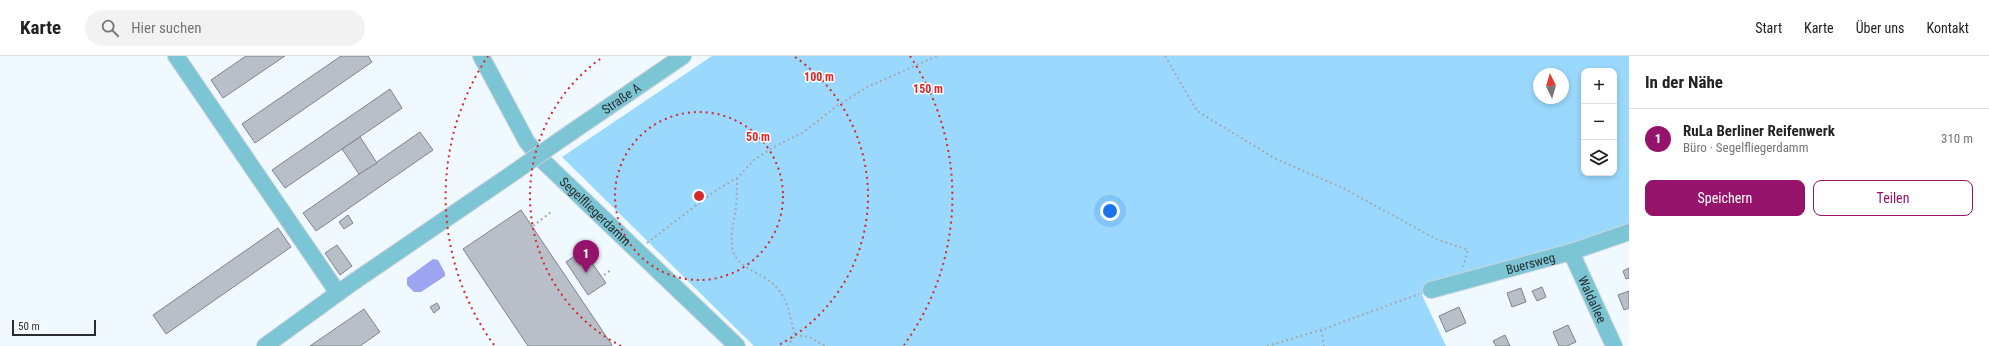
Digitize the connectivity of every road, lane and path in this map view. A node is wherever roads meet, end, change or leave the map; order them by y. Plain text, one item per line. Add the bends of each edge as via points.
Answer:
1 (176, 56) edge
2 (481, 56) edge
3 (683, 56) edge
4 (938, 56) edge
5 (1165, 56) edge
6 (737, 178) junction
7 (551, 212) dead end
8 (533, 226) dead end
9 (1629, 232) edge
10 (636, 251) junction
11 (1571, 252) junction
12 (611, 270) dead end
13 (604, 275) dead end
14 (1459, 282) junction
15 (1431, 290) joint
16 (338, 293) junction
17 (1321, 330) junction
18 (795, 335) junction
19 (265, 346) edge
20 (737, 346) edge
21 (788, 346) edge
22 (824, 346) edge
23 (1267, 346) edge
24 (1324, 346) edge
25 (1614, 346) edge

1 - 16 street
2 - 10 street, Segelfliegerdamm via 508,109 534,150
3 - 16 street, Straße A, bridge
4 - 6 path via 867,87 802,133 754,160
5 - 14 path via 1197,111 1274,158 1343,188 1436,238 1468,250
6 - 10 path via 715,191
6 - 18 path via 732,240 734,253 739,262 773,283 788,307
7 - 8 path
9 - 11 street, Buersweg
10 - 20 street, Segelfliegerdamm
11 - 14 street, Buersweg
11 - 25 street, Waldallee
12 - 13 path
14 - 15 street, Buersweg
15 - 17 path
16 - 19 street, Straße A
17 - 23 path
17 - 24 path
18 - 21 path
18 - 22 path via 809,337

